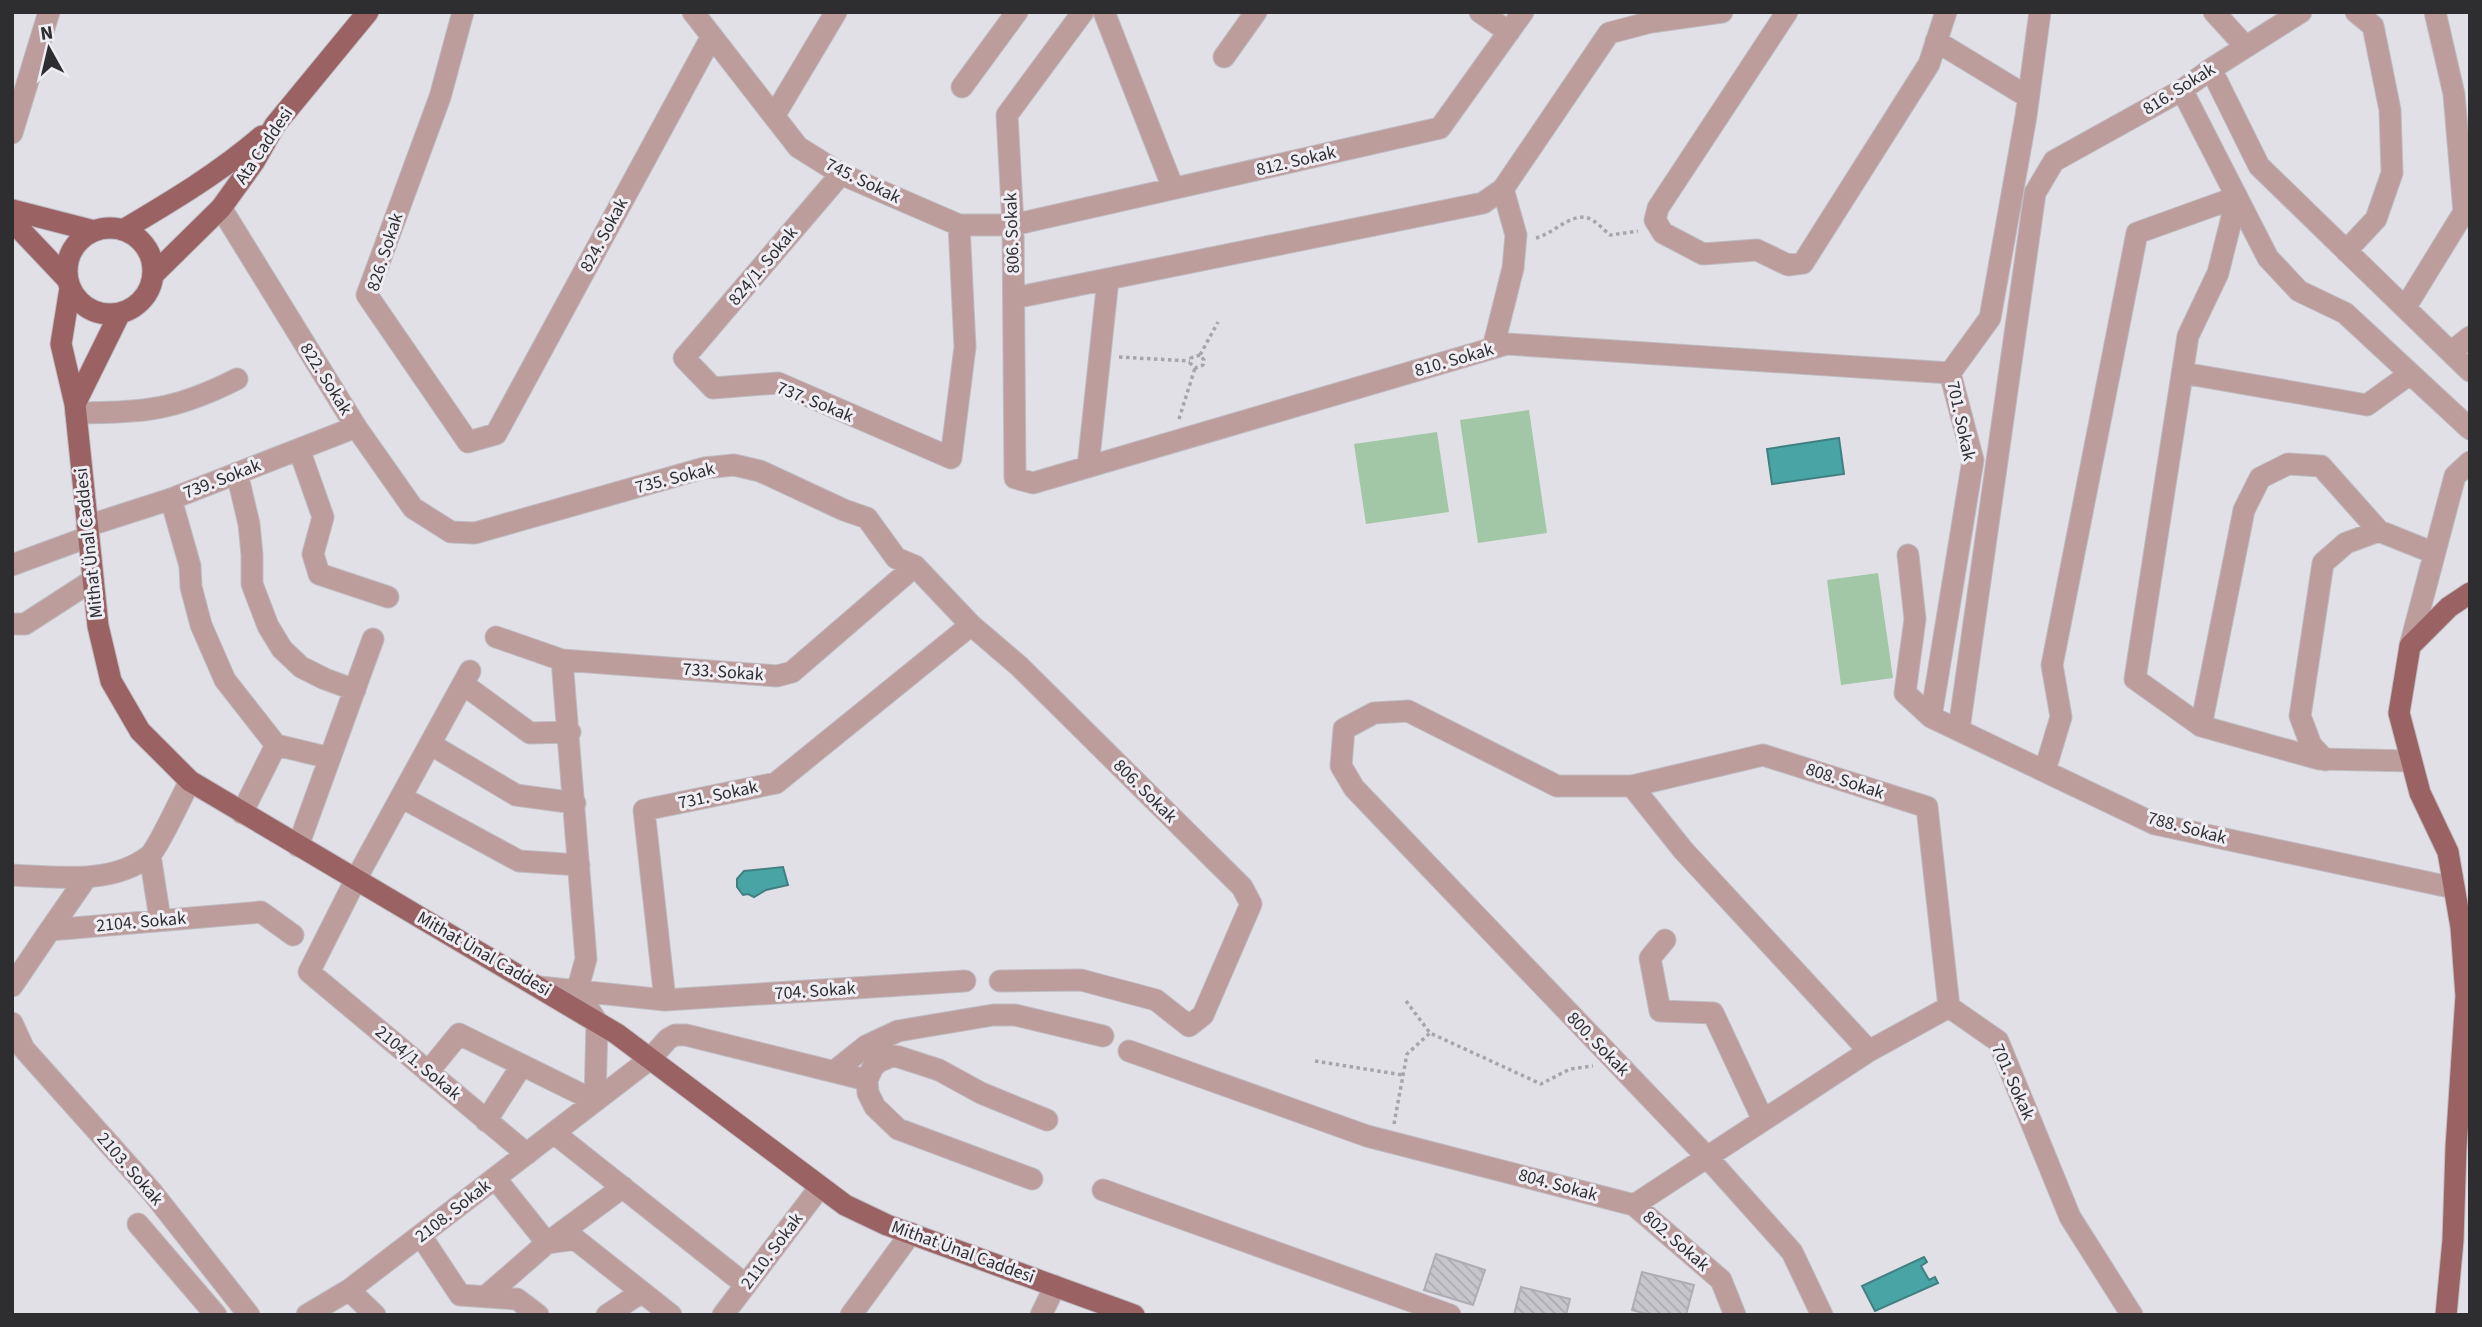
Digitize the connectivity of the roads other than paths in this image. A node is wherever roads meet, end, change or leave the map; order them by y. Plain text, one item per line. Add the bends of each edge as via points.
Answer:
1 (49, 12) edge
2 (369, 12) edge
3 (463, 12) edge
4 (693, 12) edge
5 (836, 12) edge
6 (1017, 12) edge
7 (1083, 12) edge
8 (1104, 12) edge
9 (1256, 12) edge
10 (1480, 12) edge
11 (1523, 12) edge
12 (1722, 12) edge
13 (1787, 12) edge
14 (1946, 12) edge
15 (2040, 12) edge
16 (2214, 12) edge
17 (2301, 12) edge
18 (2356, 12) edge
19 (2435, 12) edge
20 (1509, 32) junction
21 (712, 36) junction
22 (1936, 41) junction
23 (2246, 47) junction
24 (1224, 57) dead end
25 (2211, 69) junction
26 (962, 87) dead end
27 (2182, 90) junction
28 (2028, 97) junction
29 (774, 116) junction
30 (275, 125) junction
31 (12, 133) edge
32 (2022, 137) junction
33 (2054, 161) junction
34 (841, 174) junction
35 (1173, 188) junction
36 (1503, 189) junction
37 (2237, 197) junction
38 (221, 208) junction
39 (12, 210) edge
40 (12, 221) edge
41 (959, 225) junction
42 (1013, 225) junction
43 (122, 230) junction
44 (94, 231) junction
45 (2346, 251) junction
46 (154, 274) junction
47 (1108, 279) junction
48 (69, 284) junction
49 (1014, 298) junction
50 (2405, 308) junction
51 (120, 313) junction
52 (2470, 337) edge
53 (1493, 348) junction
54 (2451, 352) junction
55 (684, 358) joint
56 (2470, 371) edge
57 (1950, 373) junction
58 (2183, 373) junction
59 (2410, 374) junction
60 (237, 379) dead end
61 (75, 408) junction
62 (356, 427) junction
63 (2470, 429) edge
64 (496, 435) joint
65 (299, 449) junction
66 (2470, 462) edge
67 (1088, 467) junction
68 (237, 473) junction
69 (1015, 478) joint
70 (171, 499) junction
71 (2379, 531) junction
72 (87, 532) junction
73 (450, 532) joint
74 (2434, 553) junction
75 (1908, 555) dead end
76 (12, 565) edge
77 (915, 566) junction
78 (93, 580) junction
79 (2470, 593) edge
80 (388, 597) dead end
81 (12, 624) edge
82 (971, 625) junction
83 (496, 637) dead end
84 (373, 639) dead end
85 (2410, 646) junction
86 (562, 660) junction
87 (355, 690) junction
88 (1931, 717) junction
89 (2201, 726) junction
90 (1959, 729) junction
91 (570, 732) junction
92 (430, 744) junction
93 (276, 745) junction
94 (330, 758) junction
95 (2325, 760) junction
96 (2411, 761) junction
97 (2045, 770) junction
98 (190, 781) junction
99 (1632, 786) junction
100 (401, 797) junction
101 (575, 803) junction
102 (242, 813) junction
103 (298, 846) junction
104 (150, 855) junction
105 (579, 865) junction
106 (12, 875) edge
107 (86, 878) junction
108 (356, 880) junction
109 (2454, 888) junction
110 (160, 919) junction
111 (50, 930) junction
112 (293, 935) dead end
113 (1665, 940) dead end
114 (965, 981) dead end
115 (1000, 981) dead end
116 (12, 986) edge
117 (540, 988) junction
118 (577, 991) junction
119 (2468, 997) edge
120 (665, 1000) junction
121 (1949, 1007) junction
122 (597, 1022) junction
123 (12, 1023) edge
124 (1102, 1036) dead end
125 (1129, 1051) dead end
126 (1868, 1051) junction
127 (650, 1059) junction
128 (522, 1065) junction
129 (836, 1070) junction
130 (428, 1072) junction
131 (867, 1080) junction
132 (595, 1101) junction
133 (1046, 1119) dead end
134 (486, 1121) junction
135 (1763, 1121) junction
136 (554, 1133) junction
137 (527, 1154) junction
138 (1707, 1157) junction
139 (495, 1178) junction
140 (1032, 1179) dead end
141 (623, 1187) junction
142 (820, 1187) junction
143 (1103, 1190) dead end
144 (1634, 1205) junction
145 (138, 1224) dead end
146 (911, 1233) junction
147 (421, 1236) junction
148 (547, 1243) junction
149 (746, 1284) junction
150 (1055, 1286) junction
151 (349, 1290) junction
152 (642, 1292) junction
153 (485, 1297) junction
154 (216, 1315) edge
155 (249, 1315) edge
156 (307, 1315) edge
157 (375, 1315) edge
158 (538, 1315) edge
159 (607, 1315) edge
160 (671, 1315) edge
161 (723, 1315) edge
162 (850, 1315) edge
163 (1041, 1315) edge
164 (1134, 1315) edge
165 (1450, 1315) edge
166 (1735, 1315) edge
167 (1822, 1315) edge
168 (2132, 1315) edge
169 (2446, 1315) edge

1 - 31 street
2 - 30 main road, Ata Caddesi
3 - 64 street, 826. Sokak via 440,97 367,295 468,442
4 - 21 street, 745. Sokak
5 - 29 street
6 - 26 street
7 - 42 street, 806. Sokak via 1007,115
8 - 35 street
9 - 24 street
10 - 20 street
11 - 20 street, 812. Sokak
12 - 36 street via 1609,33
13 - 22 street via 1658,208 1655,220 1663,233 1703,254 1757,250 1788,265 1802,263 1929,64
14 - 22 street
15 - 28 street, 701. Sokak
16 - 23 street
17 - 23 street, 816. Sokak
18 - 45 street via 2374,26 2390,110 2392,173 2376,219
19 - 50 street via 2454,94 2464,212
20 - 35 street, 812. Sokak via 1440,128
21 - 29 street, 745. Sokak
21 - 64 street, 824. Sokak
22 - 28 street
23 - 25 street, 816. Sokak
25 - 27 street, 816. Sokak
25 - 45 street via 2259,166
27 - 33 street, 816. Sokak
27 - 37 street
28 - 32 street, 701. Sokak
29 - 34 street, 745. Sokak via 798,147
30 - 38 main road, Ata Caddesi
30 - 43 main road via 220,170
32 - 33 street
32 - 57 street, 701. Sokak via 1990,318
33 - 90 street, 701. Sokak via 2035,193
34 - 41 street, 745. Sokak
34 - 55 street, 824/1. Sokak
35 - 42 street, 812. Sokak
36 - 47 street via 1483,203
36 - 53 street via 1516,235 1513,268
37 - 58 street via 2218,274 2188,336
37 - 59 street via 2268,258 2299,291 2345,313
37 - 97 street via 2137,233 2052,665 2061,717
38 - 46 main road, Ata Caddesi
38 - 62 street, 822. Sokak
39 - 44 main road
40 - 48 main road
41 - 42 street, 745. Sokak
41 - 55 street, 737. Sokak via 965,347 951,458 778,383 713,388
42 - 49 street, 806. Sokak
43 - 44 main road
43 - 46 main road via 146,247
44 - 48 main road via 72,250 67,264
45 - 50 street
46 - 51 main road via 143,299
47 - 49 street
47 - 67 street
48 - 51 main road via 92,311
48 - 61 main road, Mithat Ünal Caddesi via 61,344
49 - 69 street, 806. Sokak
50 - 54 street
51 - 61 main road
52 - 54 street
53 - 57 street, 810. Sokak via 1507,344
53 - 67 street, 810. Sokak
54 - 56 street
57 - 88 street, 701. Sokak via 1973,460
58 - 59 street via 2367,405
58 - 89 street via 2134,680
59 - 63 street
60 - 61 street via 167,408 123,413
61 - 72 main road, Mithat Ünal Caddesi
62 - 65 street, 739. Sokak
62 - 73 street, 822. Sokak via 413,508
65 - 68 street, 739. Sokak
65 - 80 street via 323,517 313,554 319,574
66 - 74 street via 2455,476
67 - 69 street, 810. Sokak via 1033,483
68 - 70 street, 739. Sokak
68 - 87 street via 249,524 251,584 268,626 282,649 301,667
70 - 72 street, 739. Sokak
70 - 93 street via 201,625 225,680
71 - 74 street
71 - 89 street via 2321,466 2288,464 2260,478 2244,510
71 - 95 street via 2346,543 2323,563 2300,716 2311,745
72 - 76 street, 739. Sokak
72 - 78 main road, Mithat Ünal Caddesi
73 - 77 street, 735. Sokak via 475,533 704,468 734,465 760,471 867,518 896,558
74 - 85 street
75 - 88 street, 788. Sokak via 1915,619 1905,693
77 - 82 street, 735. Sokak
77 - 86 street, 733. Sokak via 792,673 777,676
78 - 81 street via 25,624
78 - 98 main road, Mithat Ünal Caddesi via 111,681 140,731
79 - 85 main road
82 - 115 street, 806. Sokak via 1242,887 1251,904 1203,1015 1189,1026 1156,1000 1081,980
82 - 120 street, 731. Sokak via 776,783 644,810
83 - 86 street, 733. Sokak
84 - 87 street
85 - 96 main road via 2399,713
86 - 91 street
87 - 94 street
88 - 90 street, 788. Sokak
89 - 95 street
90 - 97 street, 788. Sokak
91 - 92 street via 530,733 467,678
91 - 101 street
92 - 100 street
92 - 101 street via 516,795
93 - 94 street
93 - 102 street
94 - 103 street
95 - 96 street
96 - 109 main road via 2420,793 2448,852
97 - 109 street, 788. Sokak via 2155,824
98 - 102 main road, Mithat Ünal Caddesi
98 - 104 street
99 - 121 street, 808. Sokak via 1763,755 1927,807
99 - 126 street via 1683,850
99 - 138 street, 800. Sokak via 1557,786 1408,711 1374,713 1344,729 1341,766 1354,788
100 - 105 street via 520,861
100 - 108 street
101 - 105 street
102 - 103 main road, Mithat Ünal Caddesi
103 - 108 main road, Mithat Ünal Caddesi
104 - 107 street via 120,870
104 - 110 street
105 - 118 street via 586,959
106 - 107 street
107 - 111 street
108 - 117 main road, Mithat Ünal Caddesi
108 - 130 street, 2104/1. Sokak via 309,972
109 - 119 main road
110 - 111 street, 2104. Sokak
110 - 112 street, 2104. Sokak via 261,912
111 - 116 street
113 - 135 street via 1650,958 1661,1011 1713,1013
114 - 120 street, 704. Sokak
117 - 118 street, 704. Sokak
117 - 122 main road, Mithat Ünal Caddesi
118 - 120 street, 704. Sokak
118 - 122 street
119 - 169 main road
121 - 126 street
121 - 168 street, 701. Sokak via 1998,1041 2070,1217
122 - 127 main road, Mithat Ünal Caddesi
122 - 132 street
123 - 155 street, 2103. Sokak via 24,1049 152,1192
124 - 129 street via 1015,1015 993,1015 898,1031 866,1046
125 - 144 street, 804. Sokak via 1367,1136
126 - 135 street
127 - 129 street, 2108. Sokak via 668,1039 686,1035
127 - 132 street, 2108. Sokak
127 - 142 main road, Mithat Ünal Caddesi
128 - 130 street via 459,1034
128 - 132 street
128 - 134 street
129 - 131 street, 2108. Sokak
130 - 134 street, 2104/1. Sokak
131 - 133 street via 878,1062 899,1057 939,1070
131 - 140 street via 876,1107 898,1129
132 - 136 street, 2108. Sokak
134 - 137 street, 2104/1. Sokak
135 - 138 street
136 - 137 street, 2108. Sokak
136 - 141 street
137 - 139 street, 2108. Sokak
138 - 144 street
138 - 167 street, 800. Sokak via 1792,1252
139 - 147 street, 2108. Sokak
139 - 148 street
141 - 148 street
141 - 149 street
142 - 146 main road, Mithat Ünal Caddesi via 845,1205
142 - 149 street, 2110. Sokak
143 - 165 street
144 - 166 street, 802. Sokak via 1721,1280
145 - 154 street
146 - 150 main road, Mithat Ünal Caddesi
146 - 162 street
147 - 151 street, 2108. Sokak
147 - 153 street via 460,1295
148 - 152 street via 575,1239
148 - 153 street
149 - 161 street, 2110. Sokak
150 - 163 street
150 - 164 main road, Mithat Ünal Caddesi
151 - 156 street, 2108. Sokak
151 - 157 street
152 - 159 street
152 - 160 street
153 - 158 street via 517,1299

